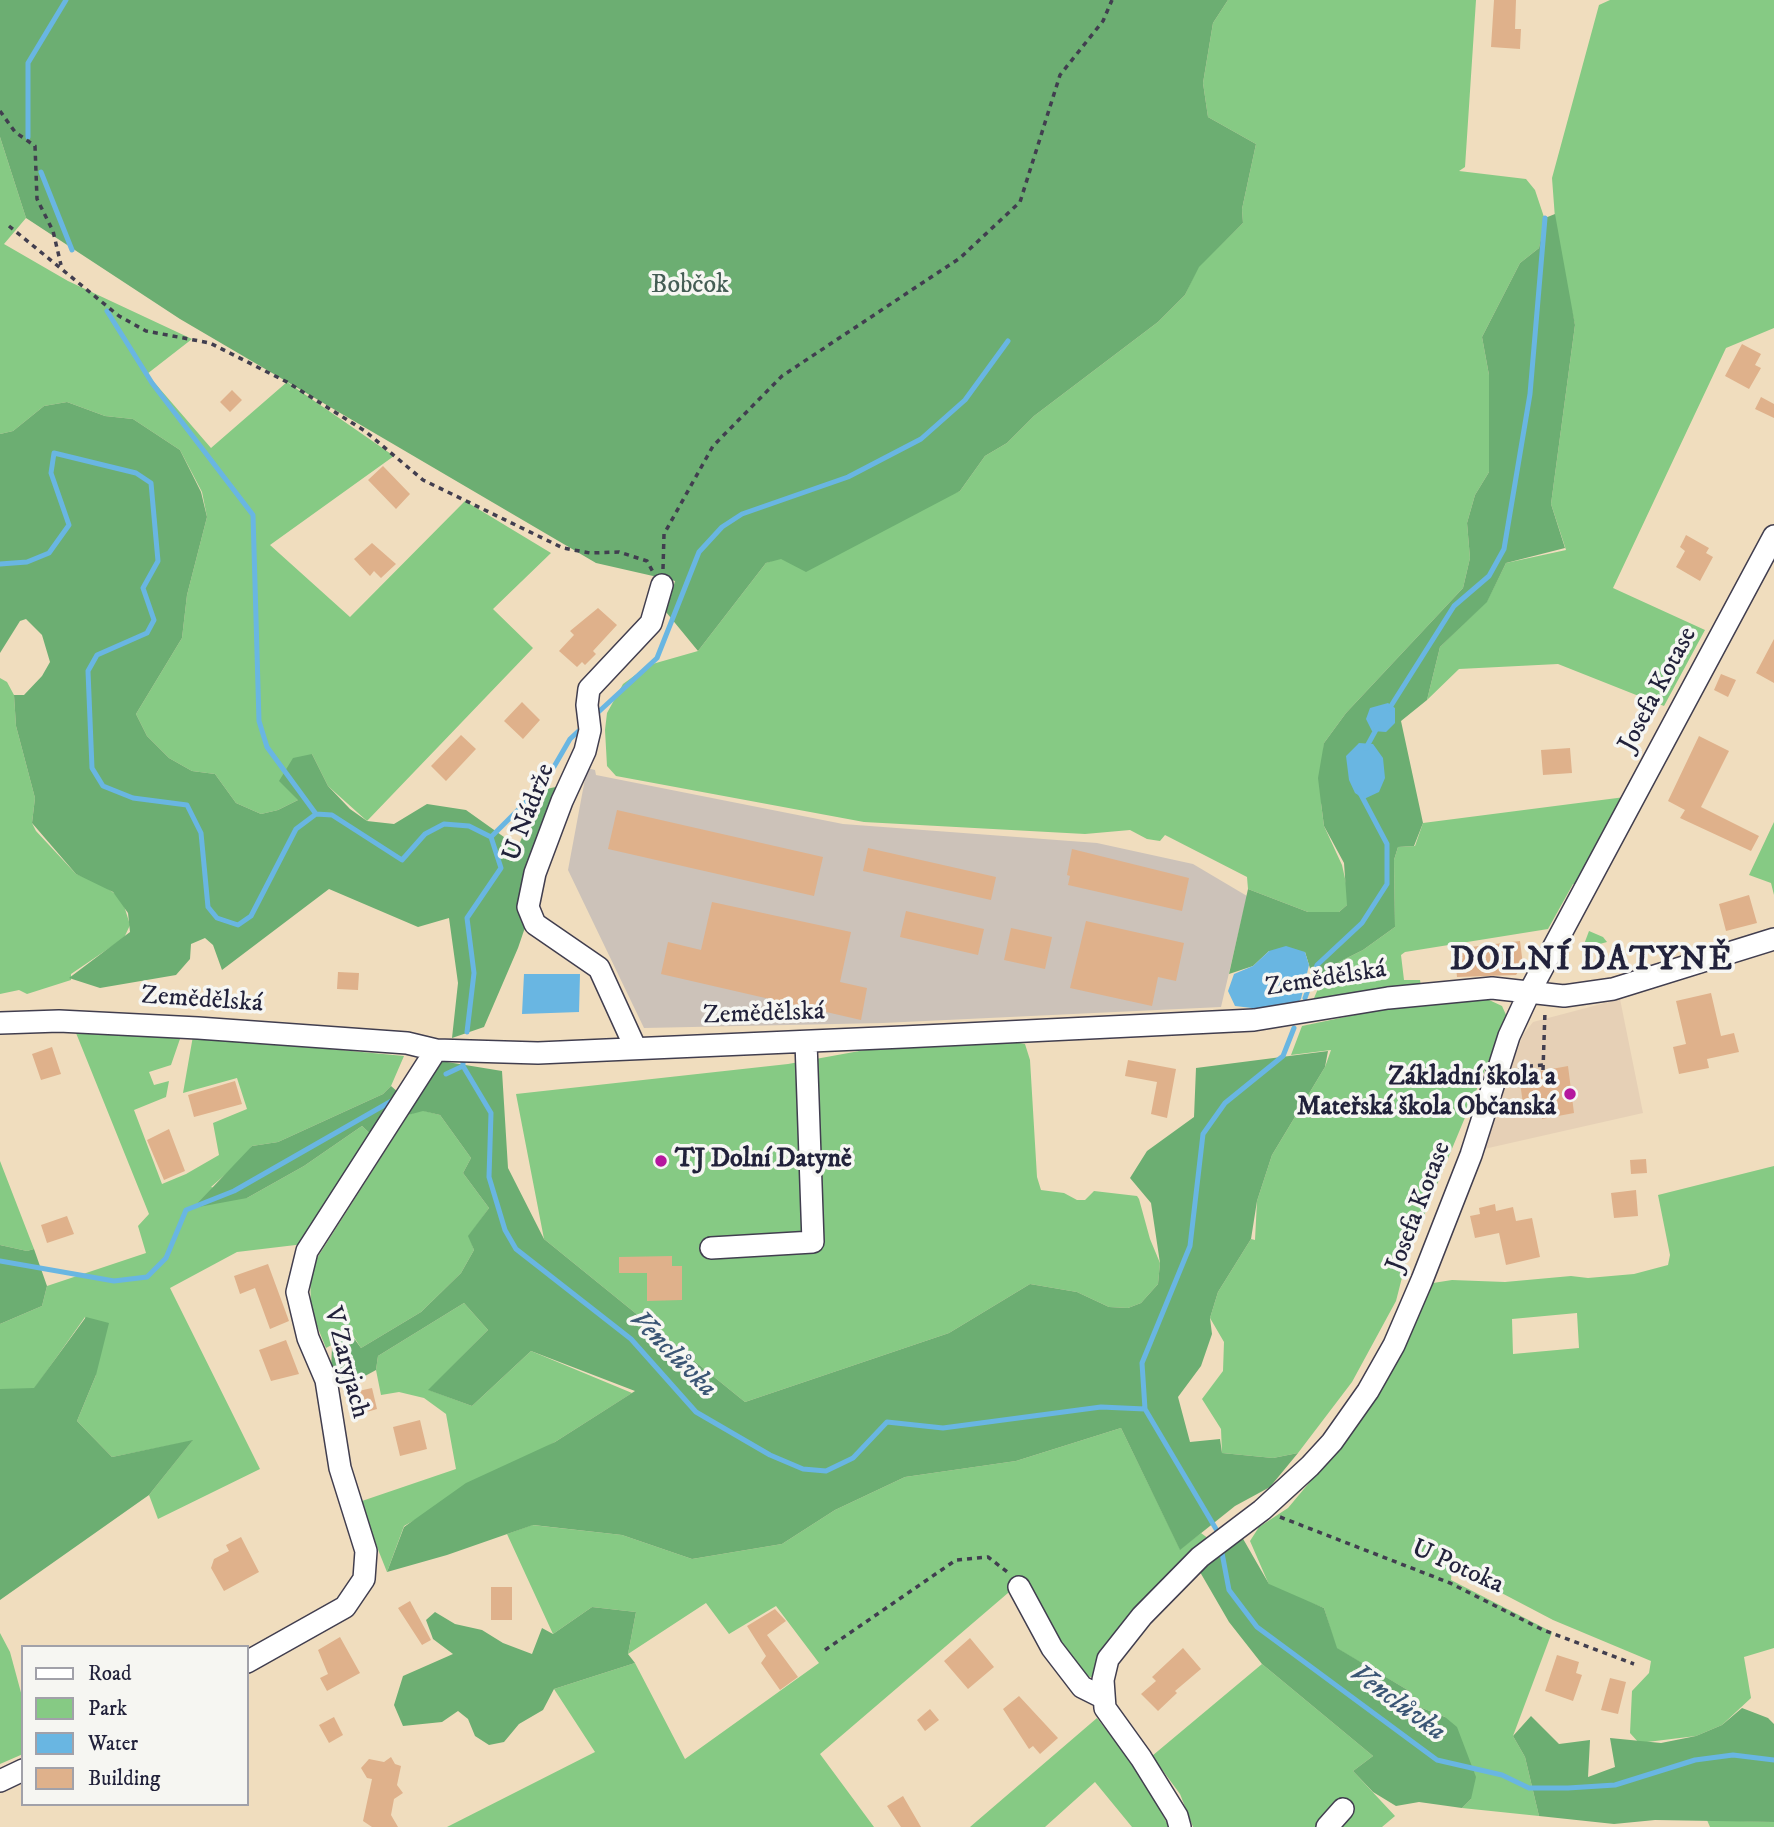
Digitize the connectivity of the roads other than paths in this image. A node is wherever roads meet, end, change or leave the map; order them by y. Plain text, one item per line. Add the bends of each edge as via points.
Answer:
1 (1774, 536) edge
2 (662, 585) road end
3 (1774, 939) edge
4 (1537, 994) junction
5 (0, 1023) edge
6 (806, 1041) junction
7 (635, 1047) junction
8 (436, 1050) junction
9 (710, 1248) dead end
10 (1019, 1587) road end
11 (248, 1661) edge
12 (1102, 1697) junction
13 (21, 1771) edge
14 (0, 1781) edge
15 (1343, 1809) dead end
16 (1180, 1827) edge
17 (1326, 1827) edge

1 - 4 street, Josefa Kotase
2 - 7 street, U Nádrže via 650,623 589,689 590,730 585,751 534,873 528,907 535,924 599,968
3 - 4 street, Zemědělská via 1613,989 1564,996
4 - 6 street, Zemědělská via 1492,988 1254,1020
4 - 12 street, Josefa Kotase via 1509,1036 1471,1155 1394,1345 1368,1391 1332,1442 1262,1510 1200,1557 1124,1637 1108,1659
5 - 8 street, Zemědělská via 198,1028 407,1043
6 - 7 street, Zemědělská
6 - 9 street via 813,1242
7 - 8 street, Zemědělská via 538,1053
8 - 11 street, V Zaryjach via 306,1251 297,1292 308,1338 326,1380 340,1468 366,1551 364,1579 345,1607
10 - 12 street via 1052,1648 1082,1687
12 - 16 street via 1105,1709 1141,1758
13 - 14 street
15 - 17 street

